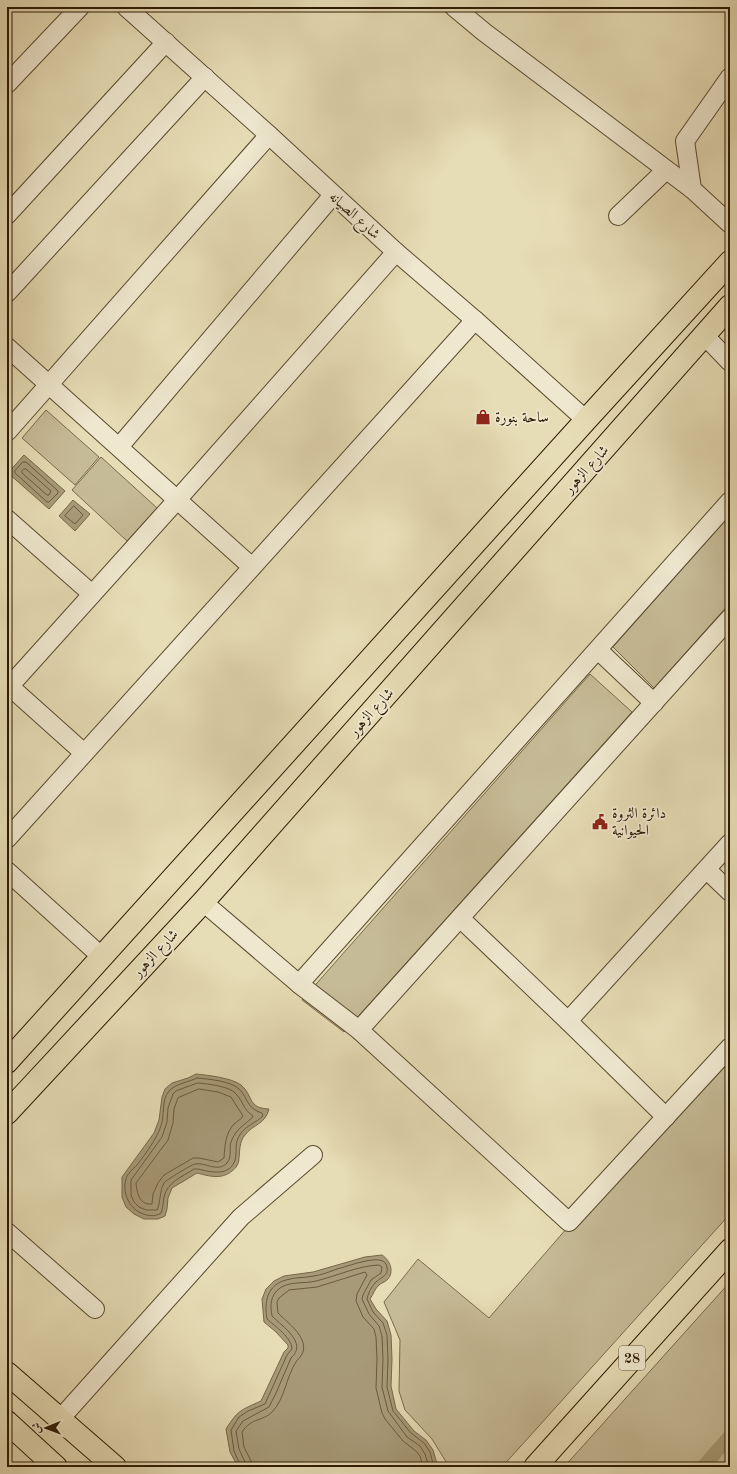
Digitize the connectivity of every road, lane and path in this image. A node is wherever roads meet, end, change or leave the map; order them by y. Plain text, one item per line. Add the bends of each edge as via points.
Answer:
1 (80, 7) edge
2 (126, 7) edge
3 (454, 7) edge
4 (166, 42) junction
5 (205, 77) junction
6 (730, 77) edge
7 (7, 84) edge
8 (269, 135) junction
9 (666, 170) junction
10 (692, 189) junction
11 (333, 195) junction
12 (7, 215) edge
13 (618, 216) dead end
14 (730, 224) edge
15 (396, 252) junction
16 (730, 262) edge
17 (7, 293) edge
18 (730, 306) edge
19 (682, 314) junction
20 (475, 320) junction
21 (704, 335) junction
22 (7, 347) edge
23 (730, 362) edge
24 (49, 385) junction
25 (586, 420) junction
26 (7, 432) edge
27 (119, 447) junction
28 (177, 500) junction
29 (730, 501) edge
30 (7, 519) edge
31 (252, 567) junction
32 (92, 594) junction
33 (730, 618) edge
34 (598, 650) junction
35 (8, 686) edge
36 (654, 703) junction
37 (84, 753) junction
38 (7, 839) edge
39 (730, 844) edge
40 (707, 870) junction
41 (7, 871) edge
42 (730, 892) edge
43 (203, 902) junction
44 (460, 918) junction
45 (102, 957) junction
46 (299, 984) junction
47 (568, 1020) junction
48 (359, 1030) junction
49 (730, 1046) edge
50 (7, 1062) edge
51 (7, 1112) edge
52 (666, 1117) junction
53 (313, 1155) dead end
54 (7, 1232) edge
55 (730, 1250) edge
56 (94, 1309) dead end
57 (7, 1373) edge
58 (60, 1419) junction
59 (7, 1422) edge
60 (56, 1467) edge
61 (115, 1467) edge
62 (535, 1467) edge

1 - 7 street
2 - 4 street, شارع الصيانه
3 - 9 street
4 - 5 street, شارع الصيانه
4 - 12 street
5 - 8 street, شارع الصيانه
5 - 17 street
6 - 10 street via 685,141
8 - 11 street, شارع الصيانه
8 - 24 street
9 - 10 street
9 - 13 street
10 - 14 street
11 - 15 street, شارع الصيانه
11 - 27 street
15 - 20 street, شارع الصيانه
15 - 28 street
16 - 19 main road
18 - 21 main road, شارع الزهور
19 - 21 main road
19 - 25 main road
20 - 25 street, شارع الصيانه
20 - 31 street
21 - 23 street
21 - 43 main road, شارع الزهور
22 - 24 street
24 - 26 street
24 - 27 street
25 - 45 main road
27 - 28 street
28 - 31 street
28 - 32 street
29 - 34 street
30 - 32 street
31 - 37 street
32 - 35 street
33 - 36 street
34 - 36 street
34 - 46 street
35 - 37 street
36 - 44 street
37 - 38 street
39 - 40 street
40 - 42 street
40 - 47 street
41 - 45 street
43 - 46 street
43 - 51 main road, شارع الزهور
44 - 47 street
44 - 48 street
45 - 50 main road
46 - 48 street
47 - 52 street
48 - 52 street via 569,1222
49 - 52 street
53 - 58 street via 241,1217
54 - 56 street
55 - 62 main road, 28
57 - 58 main road
58 - 61 main road
59 - 60 main road

